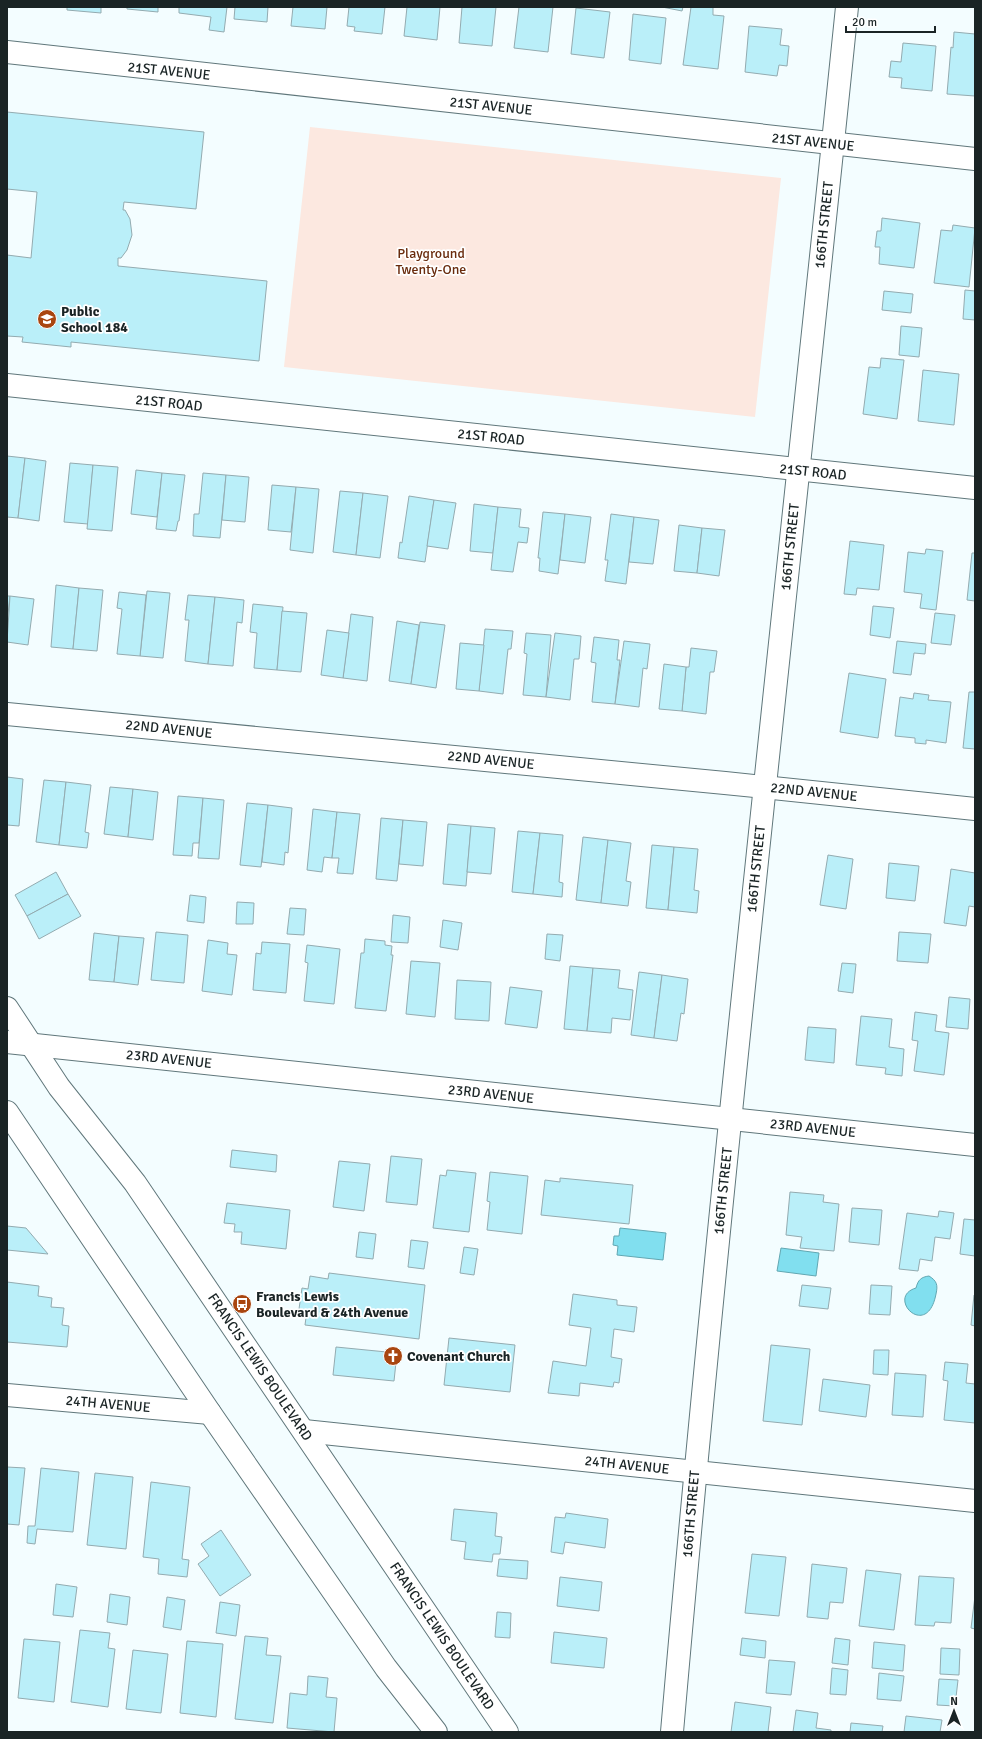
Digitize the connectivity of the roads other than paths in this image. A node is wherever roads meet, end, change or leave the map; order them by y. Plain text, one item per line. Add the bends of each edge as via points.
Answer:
1 (847, 7) edge
2 (7, 52) edge
3 (833, 145) junction
4 (975, 159) edge
5 (7, 385) edge
6 (798, 470) junction
7 (975, 488) edge
8 (7, 714) edge
9 (764, 787) junction
10 (975, 809) edge
11 (7, 1008) edge
12 (7, 1042) edge
13 (31, 1044) junction
14 (7, 1112) edge
15 (730, 1119) junction
16 (975, 1145) edge
17 (7, 1395) edge
18 (210, 1413) junction
19 (304, 1431) junction
20 (695, 1472) junction
21 (975, 1501) edge
22 (436, 1732) edge
23 (507, 1732) edge
24 (672, 1732) edge

1 - 3 street, 166TH STREET
2 - 3 street, 21ST AVENUE
3 - 4 street, 21ST AVENUE
3 - 6 street, 166TH STREET
5 - 6 street, 21ST ROAD
6 - 7 street, 21ST ROAD
6 - 9 street, 166TH STREET
8 - 9 street, 22ND AVENUE
9 - 10 street, 22ND AVENUE
9 - 15 street, 166TH STREET
11 - 13 street, FRANCIS LEWIS BOULEVARD
12 - 13 street, 23RD AVENUE
13 - 15 street, 23RD AVENUE
13 - 19 street, FRANCIS LEWIS BOULEVARD via 59,1087 135,1183
14 - 18 street
15 - 16 street, 23RD AVENUE
15 - 20 street, 166TH STREET
17 - 18 street, 24TH AVENUE
18 - 22 street via 386,1668
19 - 20 street, 24TH AVENUE
19 - 23 street, FRANCIS LEWIS BOULEVARD
20 - 21 street, 24TH AVENUE
20 - 24 street, 166TH STREET

